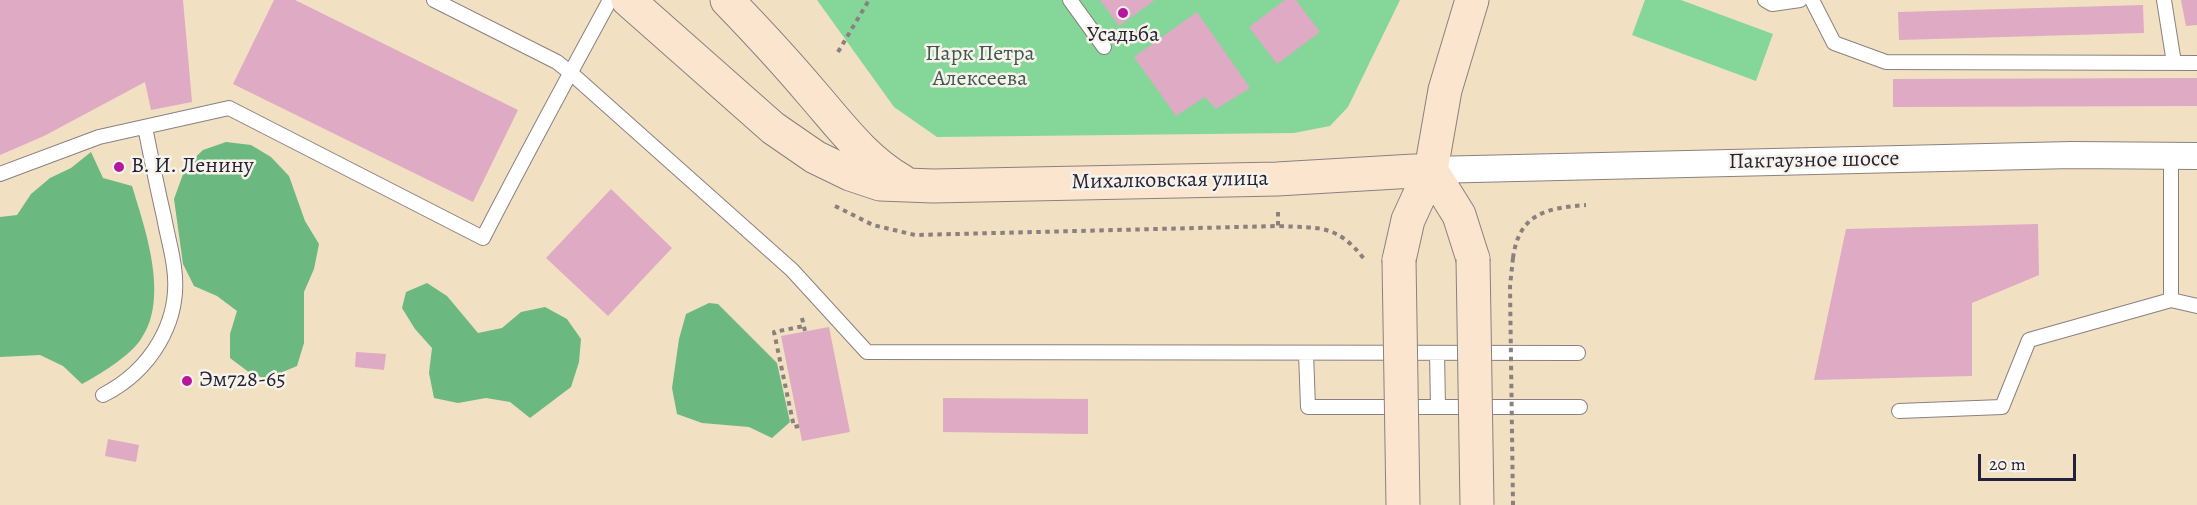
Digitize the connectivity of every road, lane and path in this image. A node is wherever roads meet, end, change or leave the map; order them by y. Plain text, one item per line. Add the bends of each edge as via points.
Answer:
1 (434, 0) edge
2 (610, 0) edge
3 (628, 0) edge
4 (727, 0) edge
5 (869, 0) edge
6 (1070, 0) edge
7 (1472, 0) edge
8 (1765, 0) edge
9 (1800, 0) edge
10 (1812, 0) edge
11 (2164, 0) edge
12 (1104, 47) dead end
13 (838, 52) dead end
14 (2174, 63) junction
15 (2197, 63) edge
16 (572, 74) junction
17 (145, 127) junction
18 (2171, 155) junction
19 (2197, 156) edge
20 (1431, 170) junction
21 (0, 174) edge
22 (909, 185) junction
23 (1586, 205) dead end
24 (1278, 226) dead end
25 (1365, 260) dead end
26 (2171, 300) junction
27 (2197, 306) edge
28 (804, 326) dead end
29 (1306, 353) junction
30 (1437, 353) junction
31 (1578, 353) dead end
32 (103, 396) dead end
33 (1438, 407) junction
34 (1580, 407) dead end
35 (1899, 411) dead end
36 (799, 426) dead end
37 (1402, 505) edge
38 (1477, 505) edge
39 (1513, 505) edge

1 - 16 lane via 557,62
2 - 16 lane
3 - 22 street, Михалковская улица via 773,128 814,157 880,184
4 - 22 street via 857,147
5 - 13 path
6 - 12 lane
7 - 20 street via 1445,90
8 - 9 lane via 1772,4
10 - 14 lane via 1834,43 1886,62
11 - 14 lane
14 - 15 lane
16 - 17 lane via 539,128 483,238 229,108
16 - 29 lane via 792,270 867,352
17 - 21 lane via 99,137
17 - 32 lane via 174,269 175,299 167,328 153,354 134,375
18 - 19 street, Пакгаузное шоссе
18 - 20 street, Пакгаузное шоссе
18 - 26 lane
20 - 22 street, Михалковская улица via 1277,179
20 - 37 street, bridge via 1408,220 1399,260
20 - 38 street, bridge via 1460,215 1473,259
23 - 39 path, bridge via 1556,207 1534,217 1515,243 1510,286
24 - 25 path via 1322,228 1340,234
26 - 27 lane
26 - 35 lane via 2029,340 2002,406
28 - 36 path via 774,332 794,427
29 - 30 lane
29 - 33 lane via 1308,407
30 - 31 lane
30 - 33 lane
33 - 34 lane

